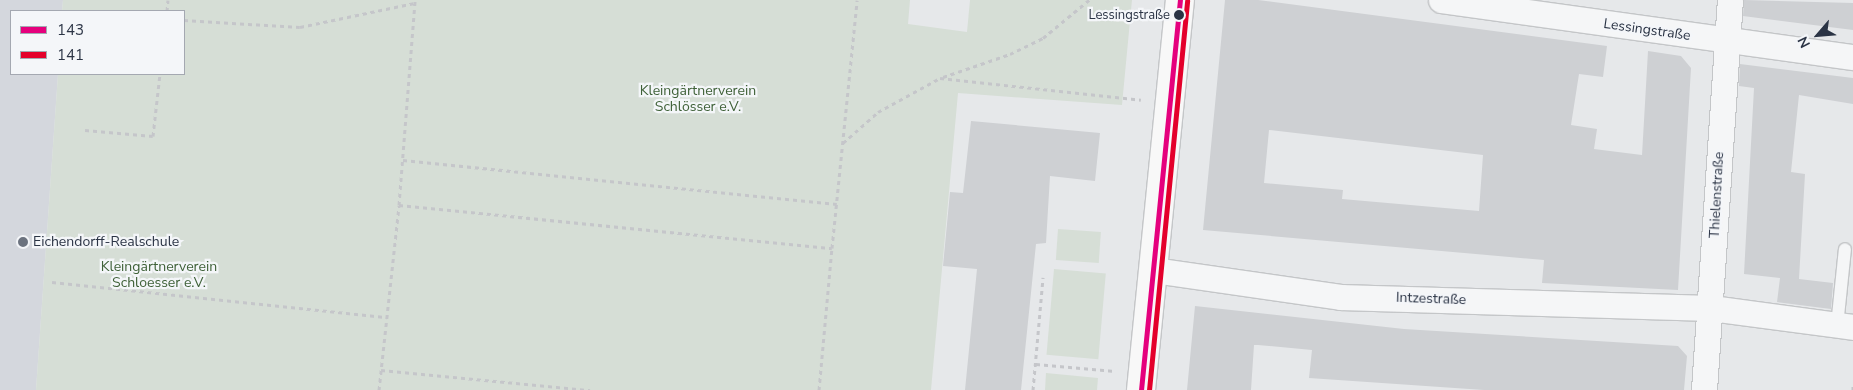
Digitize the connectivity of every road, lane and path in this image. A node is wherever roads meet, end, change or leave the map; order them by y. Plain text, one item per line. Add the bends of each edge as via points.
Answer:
1 (857, 0) edge
2 (1089, 0) edge
3 (1180, 0) edge
4 (1441, 0) edge
5 (1730, 0) edge
6 (415, 2) edge
7 (185, 20) edge
8 (1726, 41) junction
9 (1853, 56) edge
10 (160, 75) edge
11 (940, 78) junction
12 (1170, 109) junction
13 (85, 130) dead end
14 (843, 143) junction
15 (403, 160) junction
16 (837, 204) junction
17 (399, 205) junction
18 (832, 248) junction
19 (1845, 249) dead end
20 (1153, 270) junction
21 (1043, 277) dead end
22 (52, 282) dead end
23 (1711, 308) junction
24 (387, 317) junction
25 (1845, 327) edge
26 (1036, 364) junction
27 (381, 370) junction
28 (1100, 370) dead end
29 (1853, 386) edge
30 (379, 390) edge
31 (590, 390) edge
32 (819, 390) edge
33 (1033, 390) edge
34 (1141, 390) edge
35 (1704, 390) edge
36 (1852, 390) edge

1 - 14 path
2 - 11 path via 1043,38 1010,54
3 - 12 main road
4 - 8 street, Lessingstraße
5 - 8 street, Thielenstraße
6 - 7 path via 300,27
6 - 15 path
8 - 9 street, Lessingstraße
8 - 23 street, Thielenstraße
10 - 13 path via 153,136
11 - 12 path via 1135,98
11 - 14 path via 878,112
12 - 20 main road
14 - 16 path
15 - 16 path
15 - 17 path
16 - 18 path
17 - 18 path
17 - 24 path
18 - 32 path
19 - 25 lane
20 - 23 street, Intzestraße via 1340,297
20 - 34 main road
21 - 26 path
22 - 24 path
23 - 25 street, Intzestraße
23 - 35 street, Thielenstraße
24 - 27 path
26 - 28 path
26 - 33 path
27 - 30 path
27 - 31 path
29 - 36 path

